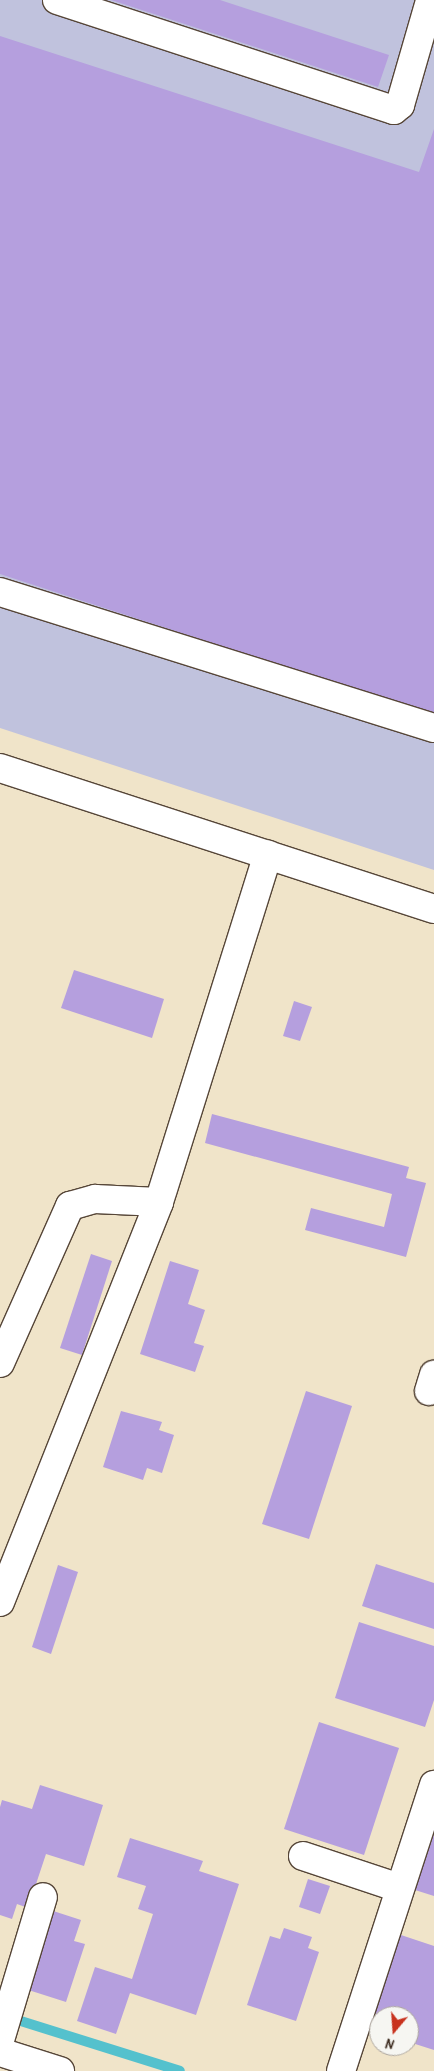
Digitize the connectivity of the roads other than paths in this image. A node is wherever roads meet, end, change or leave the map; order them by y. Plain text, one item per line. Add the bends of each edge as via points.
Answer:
1 (57, 0) edge
2 (430, 1) edge
3 (0, 592) edge
4 (434, 728) edge
5 (0, 768) edge
6 (268, 855) junction
7 (434, 909) edge
8 (159, 1202) junction
9 (0, 1363) edge
10 (0, 1602) edge
11 (433, 1793) edge
12 (303, 1856) dead end
13 (398, 1888) junction
14 (43, 1897) dead end
15 (1, 2040) edge
16 (347, 2069) edge
17 (56, 2070) edge

1 - 2 street via 394,110 400,105
3 - 4 street
5 - 6 street
6 - 7 street
6 - 8 street
8 - 9 street via 95,1199 70,1206
8 - 10 street
11 - 13 street
12 - 13 street
13 - 16 street
14 - 15 street
15 - 17 street

